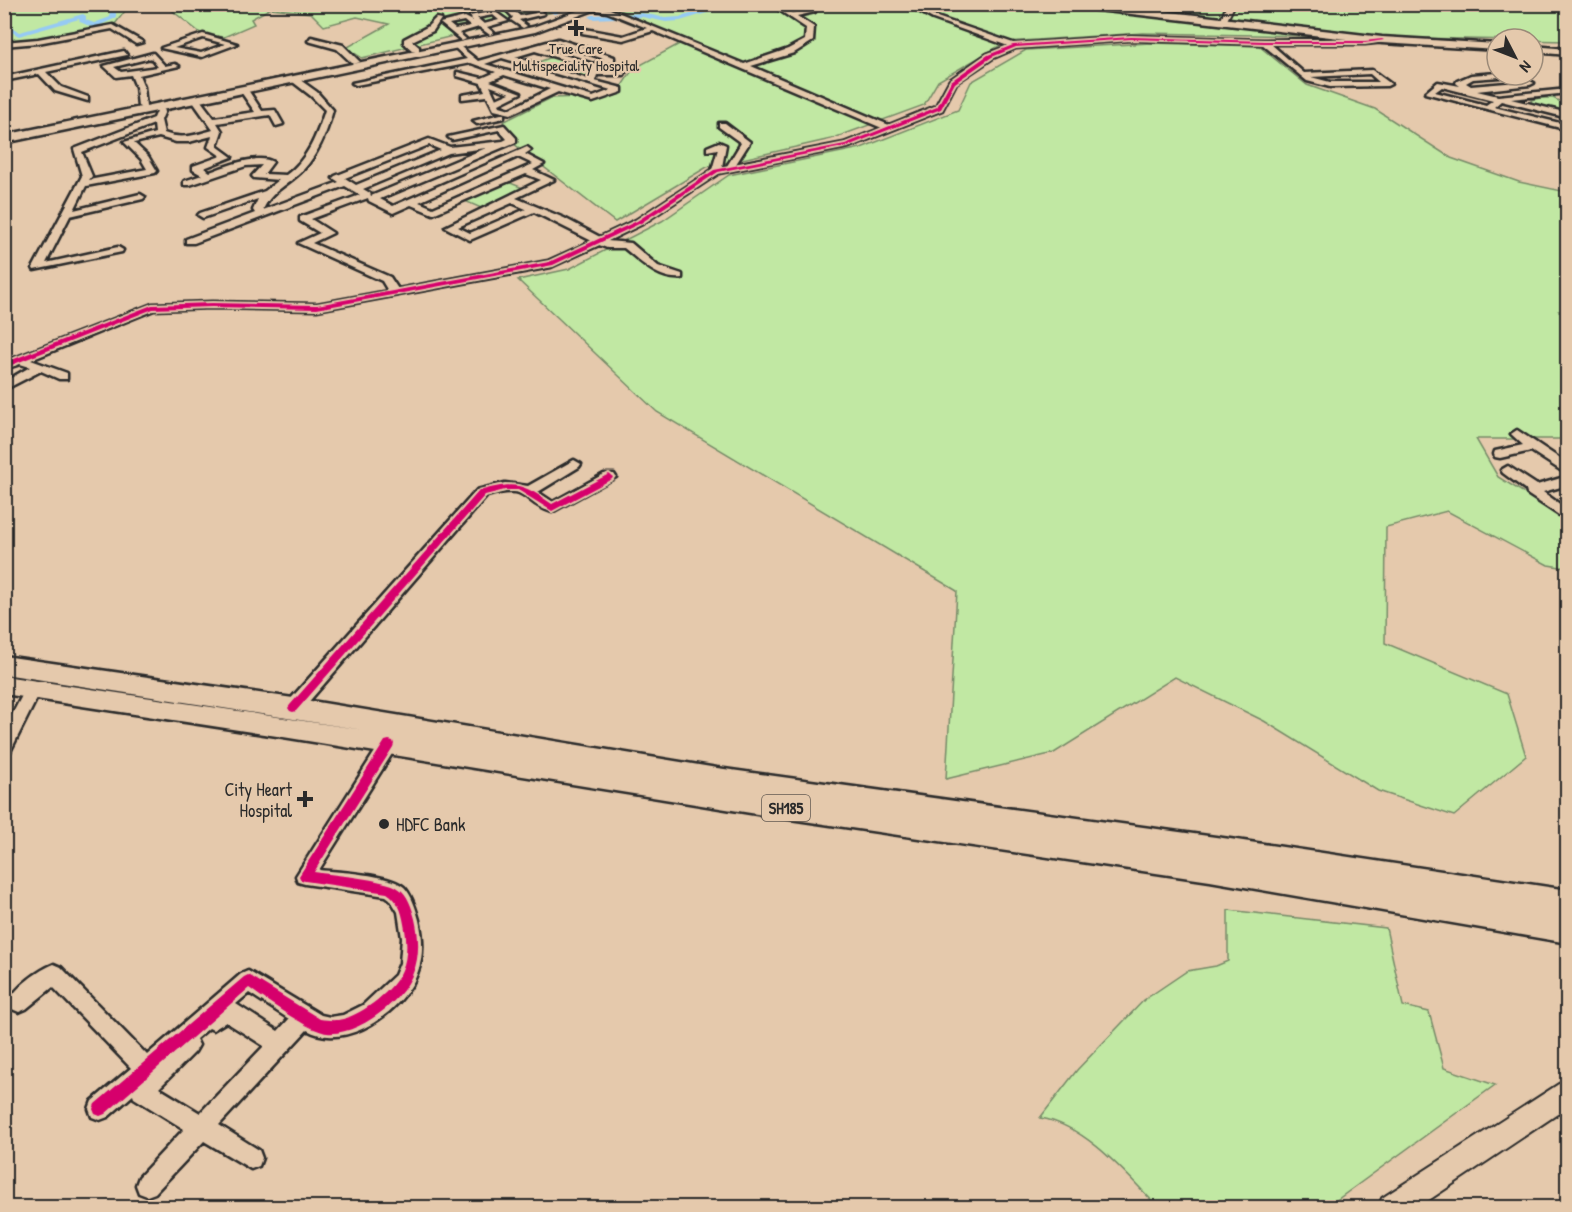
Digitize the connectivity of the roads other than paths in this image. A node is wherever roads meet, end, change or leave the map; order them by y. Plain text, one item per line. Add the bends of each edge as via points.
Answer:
1 (773, 4) edge
2 (801, 4) edge
3 (1071, 4) edge
4 (1097, 4) edge
5 (1231, 4) edge
6 (916, 5) edge
7 (588, 6) edge
8 (607, 7) edge
9 (814, 8) edge
10 (790, 15) junction
11 (438, 19) dead end
12 (127, 24) dead end
13 (113, 27) junction
14 (654, 28) junction
15 (1216, 28) junction
16 (585, 31) dead end
17 (311, 39) dead end
18 (456, 39) junction
19 (1382, 40) junction
20 (1485, 41) edge
21 (140, 42) dead end
22 (1263, 42) junction
23 (4, 44) edge
24 (1545, 45) edge
25 (1015, 46) junction
26 (1485, 46) edge
27 (1568, 48) edge
28 (416, 49) junction
29 (537, 49) junction
30 (585, 50) junction
31 (1545, 50) edge
32 (183, 52) junction
33 (1568, 52) edge
34 (556, 54) junction
35 (155, 57) junction
36 (508, 57) junction
37 (566, 57) junction
38 (124, 58) junction
39 (356, 62) junction
40 (475, 62) junction
41 (533, 64) junction
42 (175, 66) dead end
43 (744, 66) junction
44 (163, 68) junction
45 (41, 71) junction
46 (134, 73) junction
47 (508, 73) junction
48 (621, 73) dead end
49 (460, 74) dead end
50 (564, 74) junction
51 (1302, 75) junction
52 (593, 76) junction
53 (1485, 76) edge
54 (4, 79) edge
55 (293, 79) junction
56 (530, 80) junction
57 (483, 81) junction
58 (356, 83) dead end
59 (540, 83) junction
60 (1495, 87) edge
61 (1537, 87) edge
62 (243, 89) junction
63 (557, 89) junction
64 (508, 90) junction
65 (1469, 90) junction
66 (568, 92) junction
67 (1568, 92) edge
68 (489, 93) junction
69 (517, 93) junction
70 (1550, 94) junction
71 (465, 97) dead end
72 (85, 99) dead end
73 (195, 99) junction
74 (536, 99) junction
75 (1499, 99) junction
76 (273, 102) dead end
77 (1568, 103) edge
78 (142, 106) junction
79 (157, 107) junction
80 (1488, 108) junction
81 (257, 109) junction
82 (496, 109) junction
83 (476, 116) dead end
84 (1568, 116) edge
85 (157, 120) junction
86 (212, 121) junction
87 (1568, 121) edge
88 (279, 124) dead end
89 (1551, 124) junction
90 (722, 125) dead end
91 (501, 127) junction
92 (890, 128) junction
93 (1568, 128) edge
94 (4, 129) edge
95 (218, 131) junction
96 (475, 132) junction
97 (4, 134) edge
98 (160, 135) junction
99 (452, 137) dead end
100 (4, 139) edge
101 (506, 143) junction
102 (719, 145) dead end
103 (487, 146) junction
104 (449, 150) junction
105 (527, 150) dead end
106 (399, 154) junction
107 (517, 154) junction
108 (228, 157) junction
109 (471, 158) junction
110 (419, 162) junction
111 (240, 165) junction
112 (492, 165) junction
113 (368, 166) junction
114 (732, 168) junction
115 (444, 169) junction
116 (716, 171) junction
117 (529, 172) dead end
118 (209, 175) junction
119 (389, 175) junction
120 (465, 177) junction
121 (287, 178) junction
122 (187, 183) dead end
123 (346, 183) junction
124 (83, 184) junction
125 (489, 187) junction
126 (356, 188) junction
127 (267, 193) junction
128 (140, 197) dead end
129 (370, 197) junction
130 (512, 200) junction
131 (457, 201) junction
132 (411, 202) junction
133 (533, 209) junction
134 (200, 210) dead end
135 (484, 213) junction
136 (68, 214) junction
137 (260, 214) junction
138 (190, 241) dead end
139 (599, 241) junction
140 (118, 250) dead end
141 (678, 276) dead end
142 (395, 293) junction
143 (21, 360) junction
144 (4, 366) edge
145 (40, 367) junction
146 (63, 376) dead end
147 (4, 387) edge
148 (1517, 434) dead end
149 (1534, 446) junction
150 (1500, 454) dead end
151 (1568, 458) edge
152 (1553, 460) junction
153 (574, 464) dead end
154 (1508, 470) dead end
155 (1568, 471) edge
156 (609, 477) dead end
157 (1568, 480) edge
158 (1535, 490) junction
159 (529, 491) junction
160 (1568, 517) edge
161 (4, 664) edge
162 (4, 686) edge
163 (54, 686) junction
164 (293, 708) junction
165 (389, 744) junction
166 (4, 747) edge
167 (1568, 903) edge
168 (1568, 929) edge
169 (19, 1002) dead end
170 (305, 1017) junction
171 (280, 1044) junction
172 (146, 1070) junction
173 (1568, 1091) edge
174 (100, 1109) dead end
175 (201, 1127) junction
176 (251, 1158) dead end
177 (147, 1185) dead end
178 (1392, 1208) edge

1 - 10 street
2 - 9 street
3 - 15 main road
4 - 15 main road
5 - 15 street
6 - 25 street via 935,18
7 - 8 main road
7 - 18 main road via 550,20 520,22
7 - 18 main road via 549,25
8 - 14 street
9 - 10 street
10 - 43 street via 810,27 809,41
11 - 28 street via 430,29 406,41
12 - 13 street
13 - 21 street
13 - 23 street
14 - 16 street via 623,38
14 - 43 street
15 - 19 main road
15 - 20 main road
15 - 22 street
15 - 25 street
17 - 39 street via 340,47
18 - 28 main road
18 - 40 street
18 - 55 main road
19 - 22 street
19 - 26 main road
22 - 51 street
24 - 27 main road
25 - 92 street via 990,56 953,82 939,108
28 - 39 main road
29 - 30 street via 558,41
29 - 34 street
29 - 36 street
30 - 37 street
30 - 52 street via 611,59
31 - 33 main road
32 - 32 street via 165,48 203,36 233,44 202,55
32 - 35 street
34 - 37 street
34 - 41 street
35 - 38 street
35 - 44 street
36 - 40 street
36 - 41 street
37 - 52 street
38 - 45 street
38 - 46 street
38 - 46 street via 108,66 118,75
39 - 78 main road
40 - 47 street
40 - 58 street
41 - 47 street
41 - 50 street
42 - 44 street
43 - 92 street
44 - 46 street
45 - 54 street
45 - 72 street via 58,88
46 - 78 street
47 - 56 street
47 - 57 street
48 - 52 street
49 - 57 street
50 - 52 street
50 - 59 street
51 - 51 street via 1372,72 1387,84 1329,84 1309,81
52 - 66 street
52 - 66 street via 619,90 593,100
53 - 65 street via 1464,79 1460,83
55 - 62 main road
55 - 121 street via 328,110 321,140 299,170
56 - 59 street
56 - 64 street
57 - 64 street
57 - 68 street
59 - 63 street
60 - 65 street
61 - 70 street
62 - 73 main road
62 - 81 street
63 - 66 street
63 - 74 street
64 - 69 street
65 - 75 street
65 - 80 street via 1441,84 1430,93
67 - 70 street
68 - 71 street
68 - 82 street
69 - 74 street
69 - 82 street
70 - 75 street
70 - 77 street
73 - 79 main road
73 - 86 street
74 - 82 street via 511,112
75 - 80 street
75 - 84 street
76 - 81 street
78 - 97 main road
79 - 85 street via 161,111
79 - 100 main road
80 - 89 street
81 - 86 street
81 - 88 street via 272,112
82 - 83 street
82 - 91 street
85 - 98 street
85 - 124 street via 77,151 87,176
86 - 95 street
87 - 89 street
89 - 93 street
90 - 114 street via 746,142
91 - 96 street
91 - 101 street via 513,140
92 - 114 street via 846,145
94 - 97 street
95 - 98 street via 183,141
95 - 108 street via 212,147
96 - 99 street
96 - 103 street
98 - 124 street via 128,142 152,171
101 - 103 street
101 - 109 street
102 - 116 street via 723,150
103 - 104 street
104 - 106 street via 429,142
104 - 109 street
104 - 110 street
105 - 107 street
106 - 110 street
106 - 113 street
107 - 112 street
107 - 125 street via 540,164
108 - 111 street
108 - 118 street via 196,168
109 - 112 street
109 - 115 street
110 - 119 street
111 - 118 street
111 - 121 street via 269,162 257,176
112 - 120 street
113 - 119 street
113 - 123 street via 338,178
114 - 116 street
115 - 120 street
115 - 129 street
116 - 139 street via 639,222
117 - 130 street via 549,180 508,198
118 - 122 street
119 - 126 street
120 - 125 street
120 - 132 street
121 - 127 street
123 - 126 street
123 - 137 street
124 - 136 street
125 - 131 street
126 - 129 street
127 - 134 street
127 - 137 street via 258,210
128 - 136 street
129 - 132 street via 393,210
129 - 142 street via 303,219 328,233 303,243 386,279
130 - 133 street
130 - 135 street
131 - 132 street via 433,211
131 - 135 street
133 - 135 street via 475,240 450,227
133 - 139 street
136 - 140 street via 38,268
137 - 138 street
139 - 141 street via 615,247 627,245 654,268
139 - 142 street via 552,264
142 - 143 street via 317,308 152,307
143 - 144 street
143 - 145 street
145 - 146 street
145 - 147 street
148 - 149 street
149 - 150 street
149 - 152 street
151 - 152 street
152 - 155 street
153 - 159 street
154 - 158 street
156 - 159 street via 552,508
157 - 158 street
158 - 160 street
159 - 164 street via 522,486 482,493
161 - 163 main road, SH185
162 - 163 main road, SH185
163 - 164 main road, SH185
163 - 165 main road, SH185
163 - 166 street
164 - 167 main road, SH185 via 717,779
165 - 168 main road, SH185 via 763,804 1210,869
165 - 170 street via 305,876 396,891 408,918 412,952 408,970 399,987 361,1017 334,1027
169 - 172 street via 54,974
170 - 171 street
170 - 172 street via 248,981
171 - 175 street
171 - 175 street via 225,1009 142,1090
172 - 174 street
173 - 178 street
175 - 176 street
175 - 177 street

